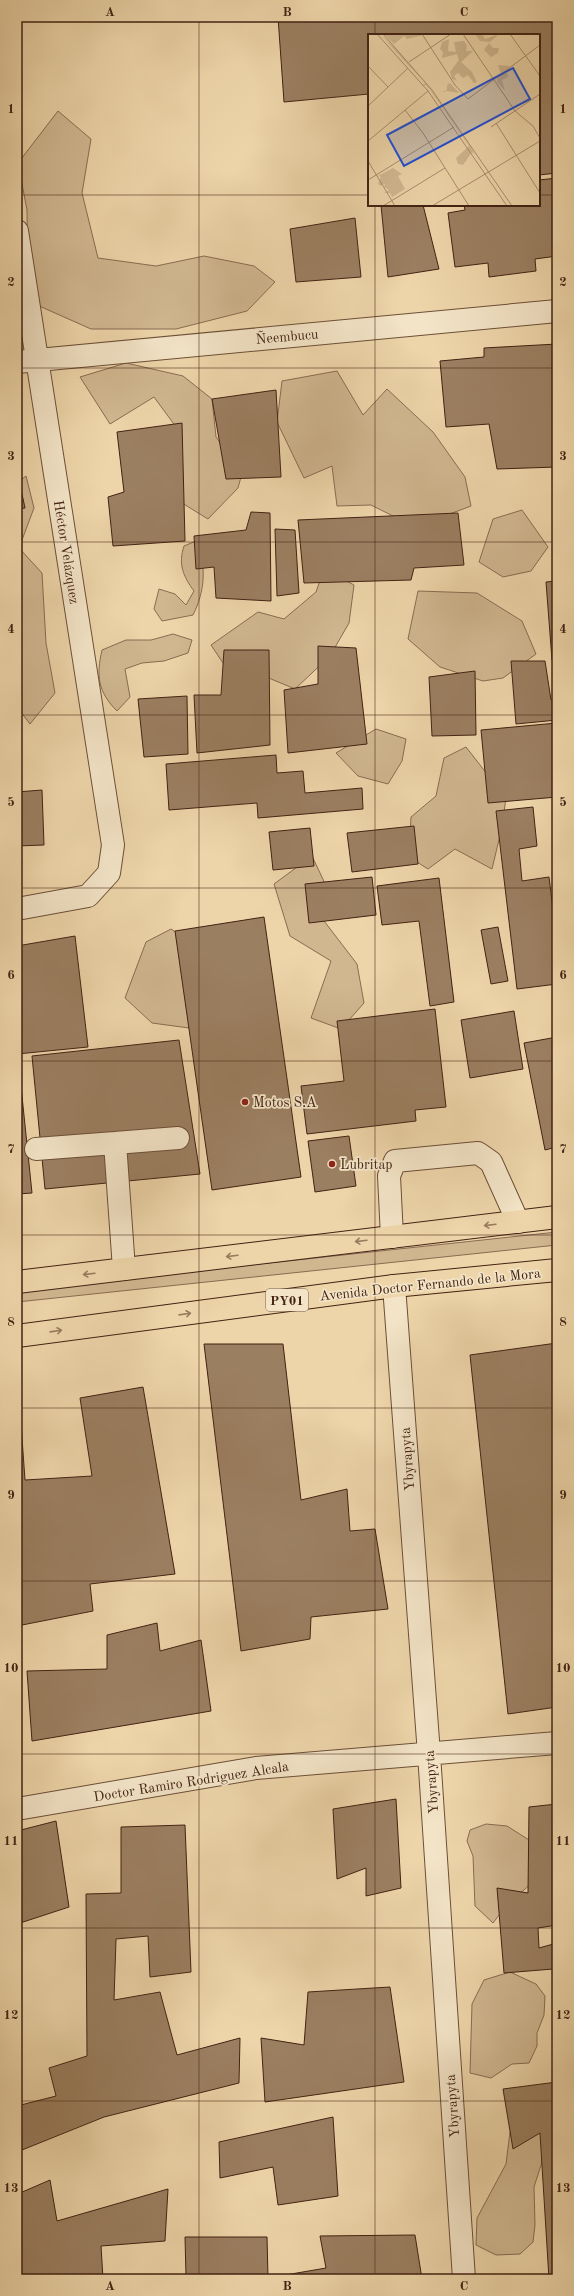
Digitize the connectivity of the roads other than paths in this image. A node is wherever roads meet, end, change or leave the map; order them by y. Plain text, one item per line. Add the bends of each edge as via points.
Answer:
1 (17, 231) edge
2 (557, 310) edge
3 (27, 361) edge
4 (17, 909) edge
5 (178, 1138) dead end
6 (114, 1143) junction
7 (36, 1149) dead end
8 (557, 1217) edge
9 (518, 1222) junction
10 (392, 1237) junction
11 (124, 1269) junction
12 (557, 1270) edge
13 (17, 1282) edge
14 (394, 1286) junction
15 (17, 1336) edge
16 (557, 1743) edge
17 (429, 1754) junction
18 (17, 1809) edge
19 (464, 2279) edge

1 - 3 street, Héctor Velázquez
2 - 3 street, Ñeembucu
3 - 4 street, Héctor Velázquez via 113,845 108,873 88,896
5 - 6 street
6 - 7 street
6 - 11 street
8 - 9 highway
9 -> 10 highway
9 - 10 street via 491,1162 485,1157 478,1154 395,1160 389,1176
10 -> 11 highway
11 -> 13 highway
12 - 14 highway, Avenida Doctor Fernando de la Mora / PY01
15 -> 14 highway, Avenida Doctor Fernando de la Mora / PY01
14 - 17 street, Ybyrapyta
16 - 17 street, Doctor Ramiro Rodriguez Alcala
17 - 18 street, Doctor Ramiro Rodriguez Alcala via 256,1768
17 - 19 street, Ybyrapyta

